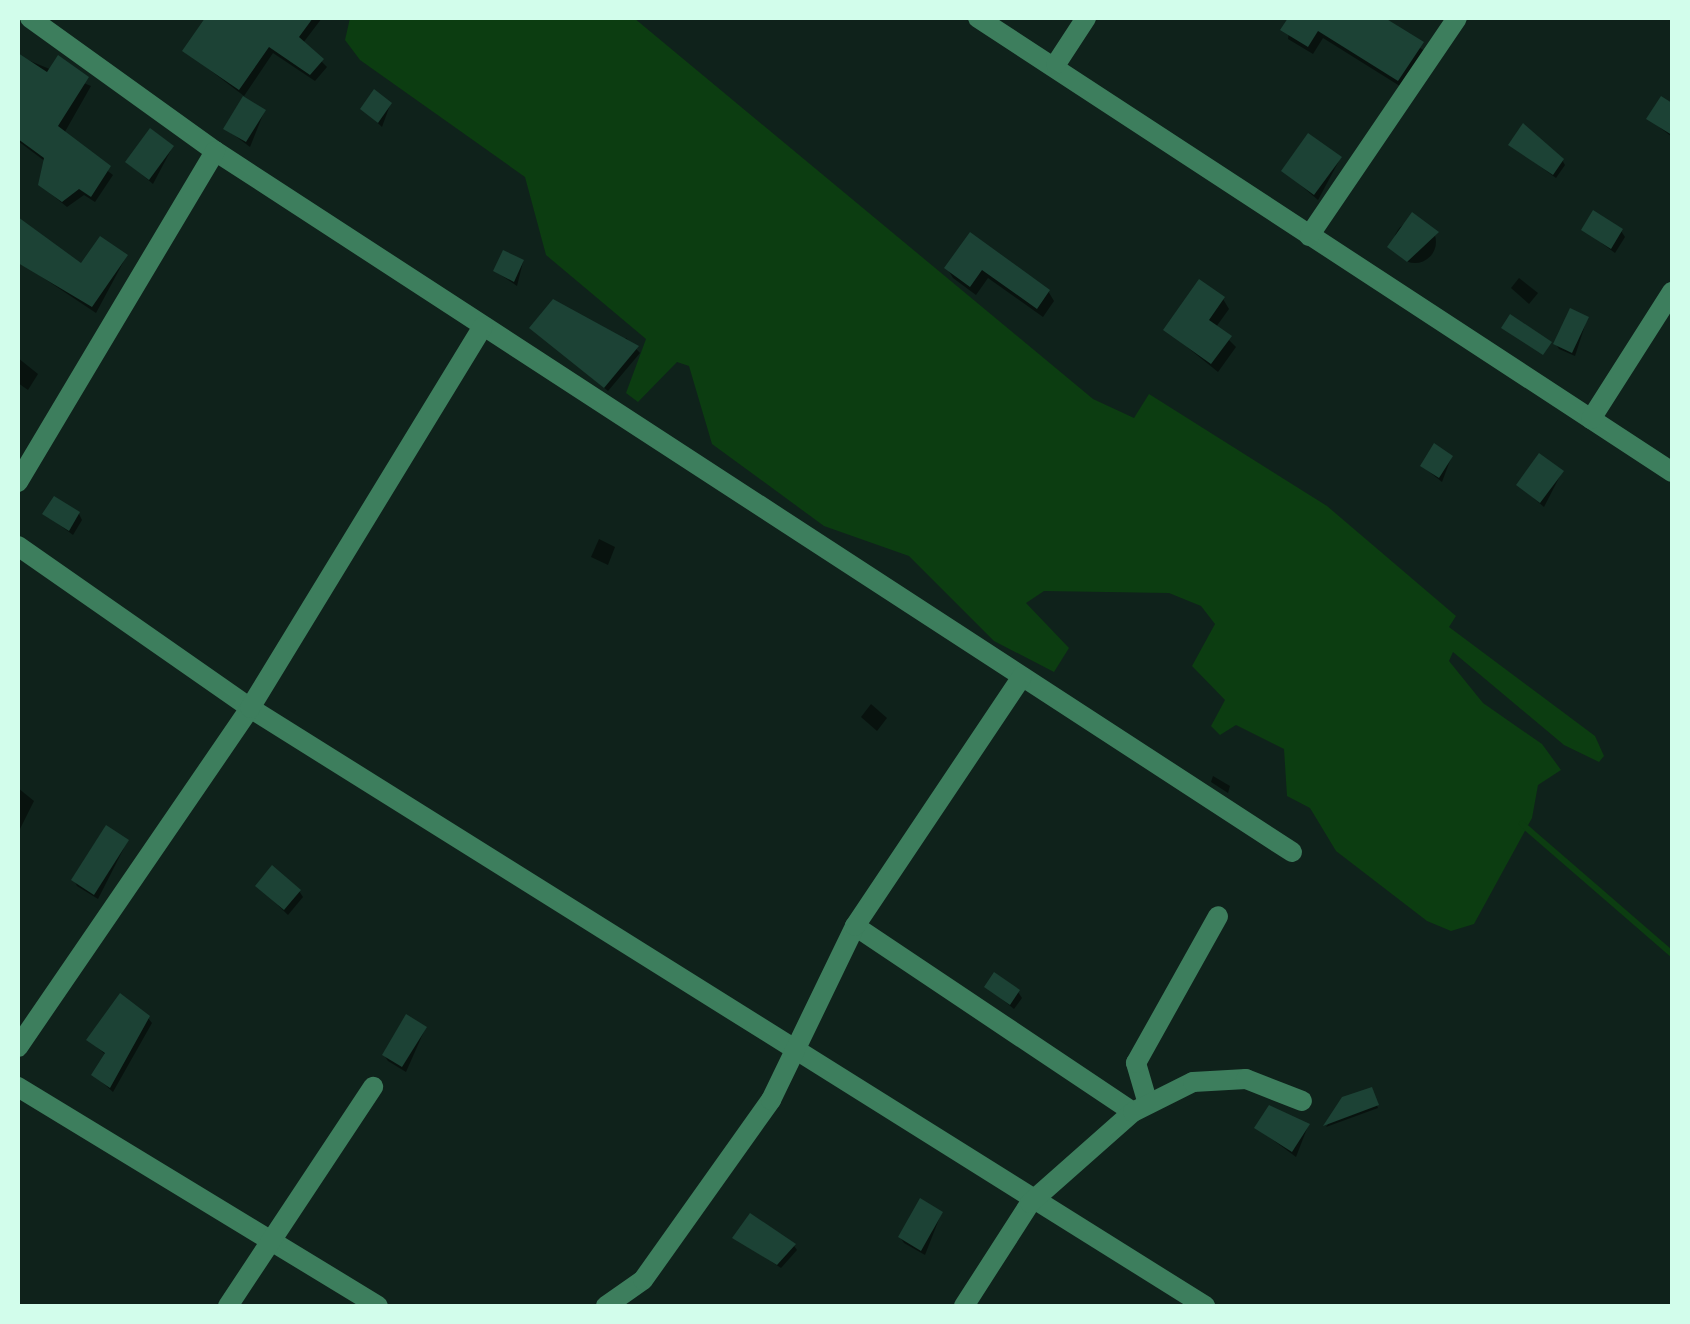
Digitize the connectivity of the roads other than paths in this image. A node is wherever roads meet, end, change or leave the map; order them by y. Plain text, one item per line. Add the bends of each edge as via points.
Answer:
1 (30, 18) edge
2 (978, 18) edge
3 (1086, 18) edge
4 (1457, 18) edge
5 (1056, 64) junction
6 (215, 151) junction
7 (1310, 236) junction
8 (1672, 292) edge
9 (483, 327) junction
10 (1591, 419) junction
11 (1672, 472) edge
12 (18, 482) edge
13 (18, 546) edge
14 (1022, 676) junction
15 (250, 708) junction
16 (1292, 852) dead end
17 (1218, 916) dead end
18 (856, 926) junction
19 (18, 1047) edge
20 (798, 1054) junction
21 (373, 1086) dead end
22 (18, 1087) edge
23 (1302, 1101) dead end
24 (1141, 1108) junction
25 (1030, 1203) junction
26 (274, 1238) junction
27 (228, 1306) edge
28 (378, 1306) edge
29 (606, 1306) edge
30 (964, 1306) edge
31 (1205, 1306) edge

1 - 6 street
2 - 5 street
3 - 5 street
4 - 7 street
5 - 7 street
6 - 9 street
6 - 12 street
7 - 10 street
8 - 10 street
9 - 14 street
9 - 15 street
10 - 11 street
13 - 15 street
14 - 16 street
14 - 18 street
15 - 19 street
15 - 20 street
17 - 24 street via 1136,1063
18 - 20 street via 810,1005
18 - 24 street
20 - 25 street
20 - 29 street via 642,1280
21 - 26 street
22 - 26 street
23 - 24 street via 1246,1079 1193,1082
24 - 25 street
25 - 30 street
25 - 31 street
26 - 27 street
26 - 28 street

